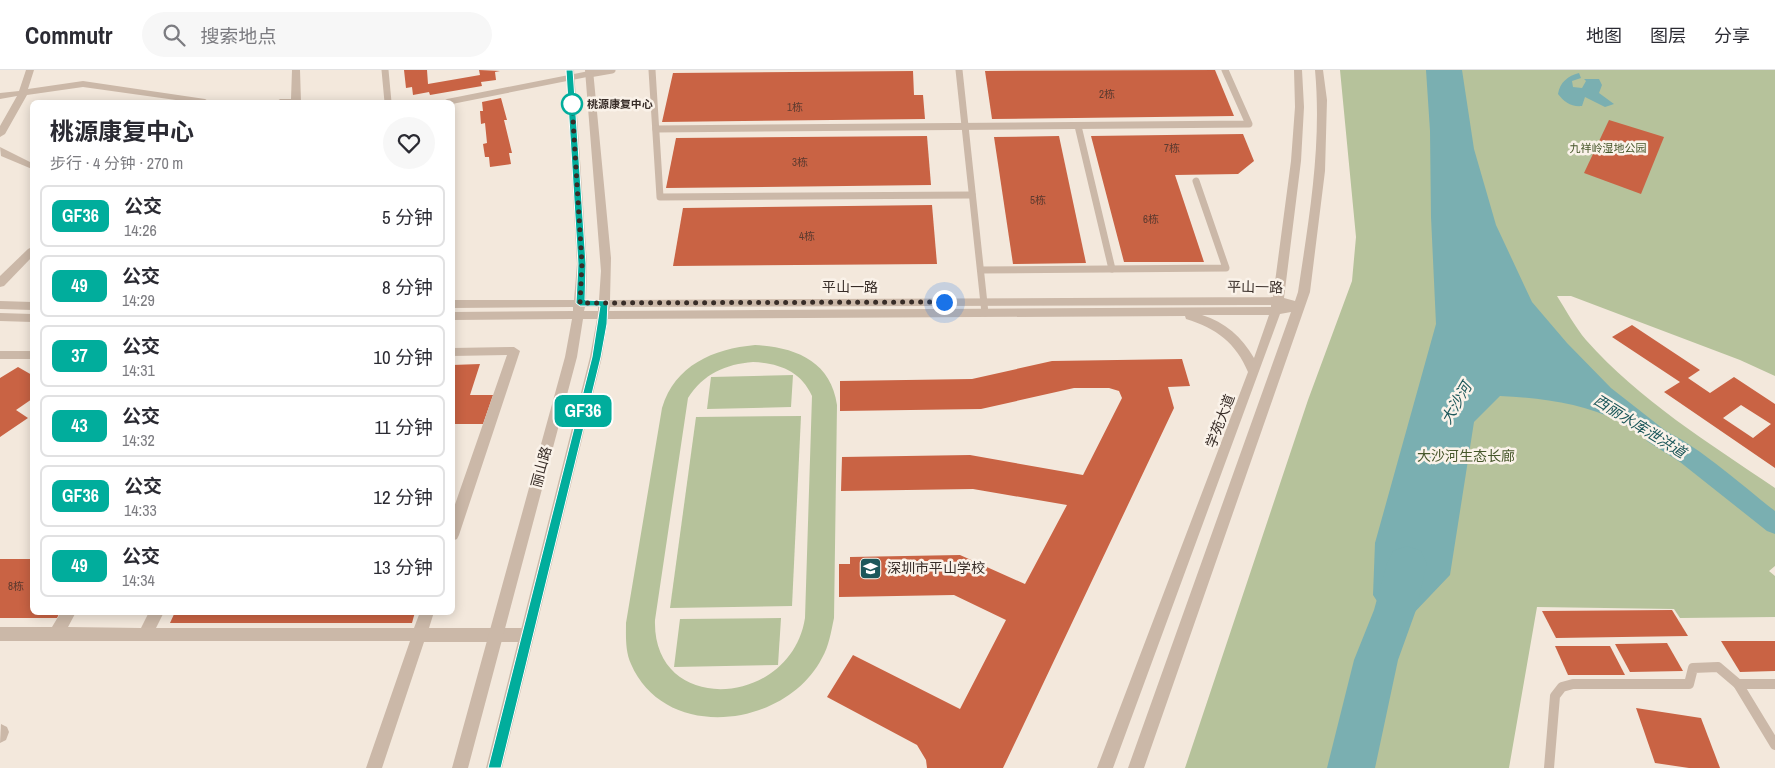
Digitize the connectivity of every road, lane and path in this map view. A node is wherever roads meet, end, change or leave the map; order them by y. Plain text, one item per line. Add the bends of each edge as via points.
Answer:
1 (30, 70) edge
2 (296, 70) edge
3 (384, 70) edge
4 (612, 70) edge
5 (652, 70) edge
6 (959, 70) edge
7 (1225, 70) edge
8 (1298, 70) edge
9 (1319, 70) edge
10 (589, 72) edge
11 (570, 74) edge
12 (23, 92) junction
13 (0, 96) edge
14 (192, 100) edge
15 (296, 100) edge
16 (388, 100) edge
17 (455, 100) edge
18 (965, 126) junction
19 (1078, 126) junction
20 (656, 129) junction
21 (0, 134) edge
22 (0, 150) edge
23 (30, 165) edge
24 (1196, 181) dead end
25 (972, 195) junction
26 (30, 253) edge
27 (1112, 269) junction
28 (980, 270) junction
29 (0, 283) edge
30 (455, 304) edge
31 (0, 305) edge
32 (30, 306) edge
33 (1277, 306) junction
34 (985, 307) junction
35 (1299, 307) junction
36 (579, 309) junction
37 (604, 309) junction
38 (1168, 312) junction
39 (455, 316) edge
40 (0, 317) edge
41 (30, 318) edge
42 (455, 352) edge
43 (0, 355) edge
44 (30, 355) edge
45 (1254, 372) junction
46 (455, 526) edge
47 (67, 615) edge
48 (156, 615) edge
49 (425, 615) edge
50 (0, 634) edge
51 (56, 634) junction
52 (146, 634) junction
53 (419, 635) junction
54 (496, 635) junction
55 (527, 635) junction
56 (1738, 684) junction
57 (1775, 684) edge
58 (1775, 745) edge
59 (374, 768) edge
60 (460, 768) edge
61 (494, 768) edge
62 (1105, 768) edge
63 (1136, 768) edge
64 (1548, 768) edge

1 - 12 street
2 - 15 street
3 - 16 lane
4 - 10 lane
5 - 20 lane
6 - 18 lane
7 - 19 lane via 1249,124
8 - 33 street, 学苑大道 via 1297,157
9 - 35 street via 1322,100 1320,171 1308,272
10 - 11 street
10 - 37 street, 丽山路 via 606,258
11 - 17 street
11 - 36 street, 丽山路 via 582,264
12 - 13 street
12 - 14 street via 83,84
12 - 21 street
18 - 19 lane
18 - 20 lane
18 - 25 lane
19 - 27 lane
20 - 25 lane via 660,197
22 - 23 street
24 - 27 lane via 1226,268
25 - 28 lane
26 - 29 street
27 - 28 lane
28 - 34 lane
30 - 36 street, 平山一路
31 - 32 street
33 - 34 street, 平山一路
33 - 35 street, 平山一路
33 - 38 street, 平山一路
33 - 45 street, 学苑大道
34 - 37 street, 平山一路
34 - 38 street, 平山一路
35 - 63 street
36 - 37 street, 平山一路
36 - 39 street, 平山一路
36 - 54 street, 丽山路 via 571,356
37 - 55 street, 丽山路 via 596,357
38 - 45 street via 1200,318 1227,333 1246,351
40 - 41 street
42 - 46 street via 514,351
43 - 44 street
45 - 62 street, 学苑大道
47 - 51 street
48 - 52 street
49 - 53 street
50 - 51 street
51 - 52 street
52 - 53 street
53 - 54 street
53 - 59 street
54 - 55 street
54 - 60 street, 丽山路
55 - 61 street, 丽山路
56 - 57 lane
56 - 58 lane
56 - 64 lane via 1718,667 1693,668 1689,684 1573,684 1562,687 1555,696

